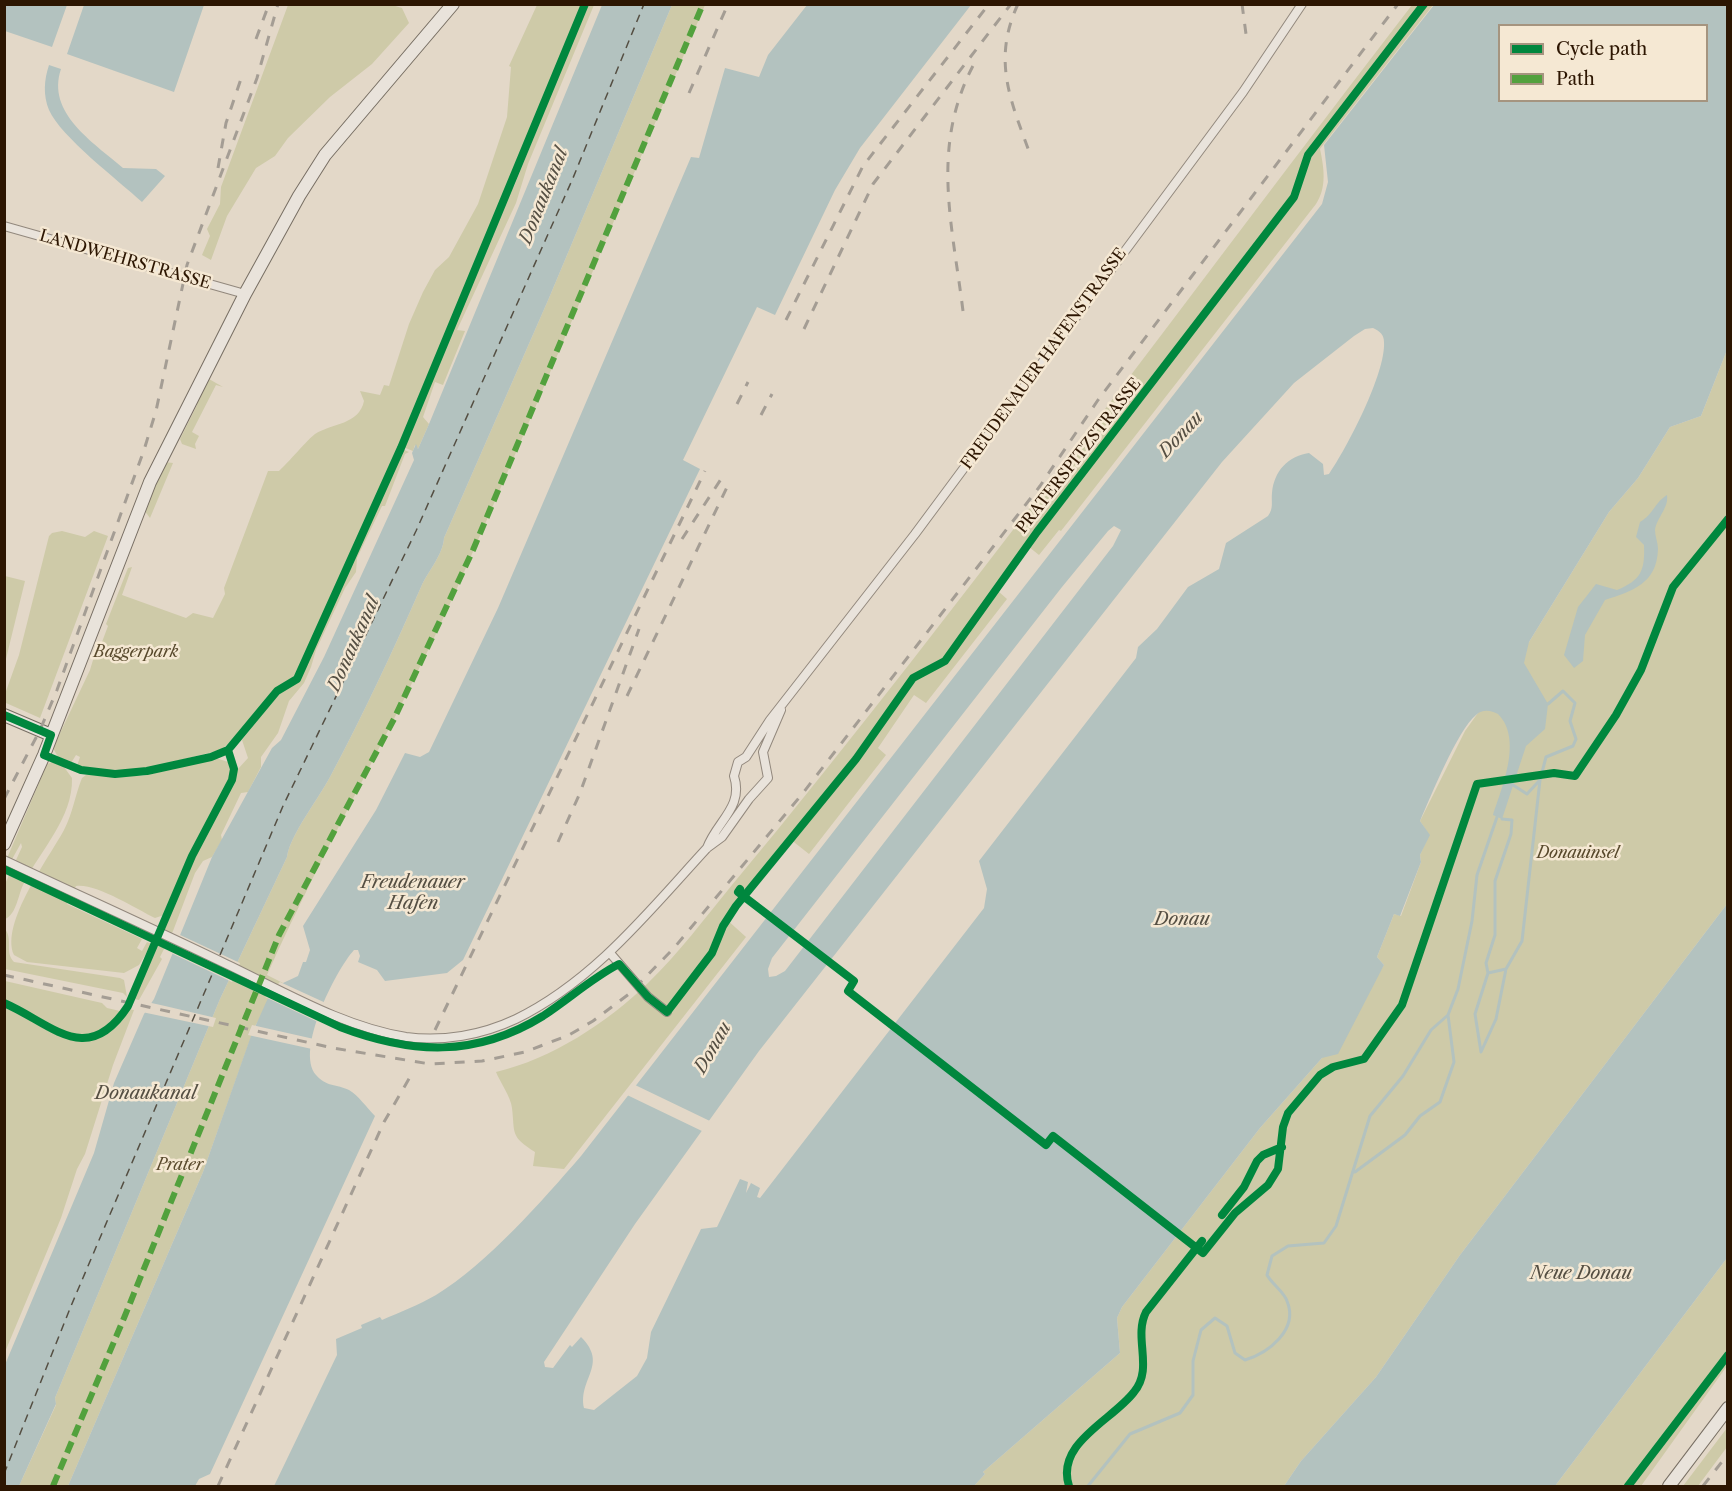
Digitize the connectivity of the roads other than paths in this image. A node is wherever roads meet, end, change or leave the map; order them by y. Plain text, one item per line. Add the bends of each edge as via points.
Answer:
1 (453, 4) edge
2 (1302, 4) edge
3 (4, 226) edge
4 (245, 294) junction
5 (781, 708) junction
6 (4, 715) edge
7 (51, 735) junction
8 (746, 757) junction
9 (765, 763) junction
10 (738, 785) junction
11 (756, 790) junction
12 (4, 844) edge
13 (707, 848) junction
14 (4, 860) edge
15 (610, 953) junction
16 (667, 1012) dead end
17 (1728, 1408) edge
18 (1669, 1486) edge

1 - 4 street via 325,155
2 - 5 street, FREUDENAUER HAFENSTRASSE via 1236,100 915,534
3 - 4 street, LANDWEHRSTRASSE
4 - 7 street via 150,482
5 - 8 street, FREUDENAUER HAFENSTRASSE
5 - 9 street, FREUDENAUER HAFENSTRASSE via 763,752
6 - 7 street
7 - 12 street
8 - 9 street
8 - 10 street, FREUDENAUER HAFENSTRASSE via 734,770
9 - 11 street, FREUDENAUER HAFENSTRASSE via 768,778
10 - 11 street
10 - 13 street, FREUDENAUER HAFENSTRASSE via 730,811 712,833
11 - 13 street, FREUDENAUER HAFENSTRASSE via 722,837
13 - 15 street, FREUDENAUER HAFENSTRASSE
14 - 15 street, FREUDENAUER HAFENSTRASSE via 255,978 372,1029 407,1037 437,1039 489,1029 539,1006
15 - 16 street via 648,997
17 - 18 street

